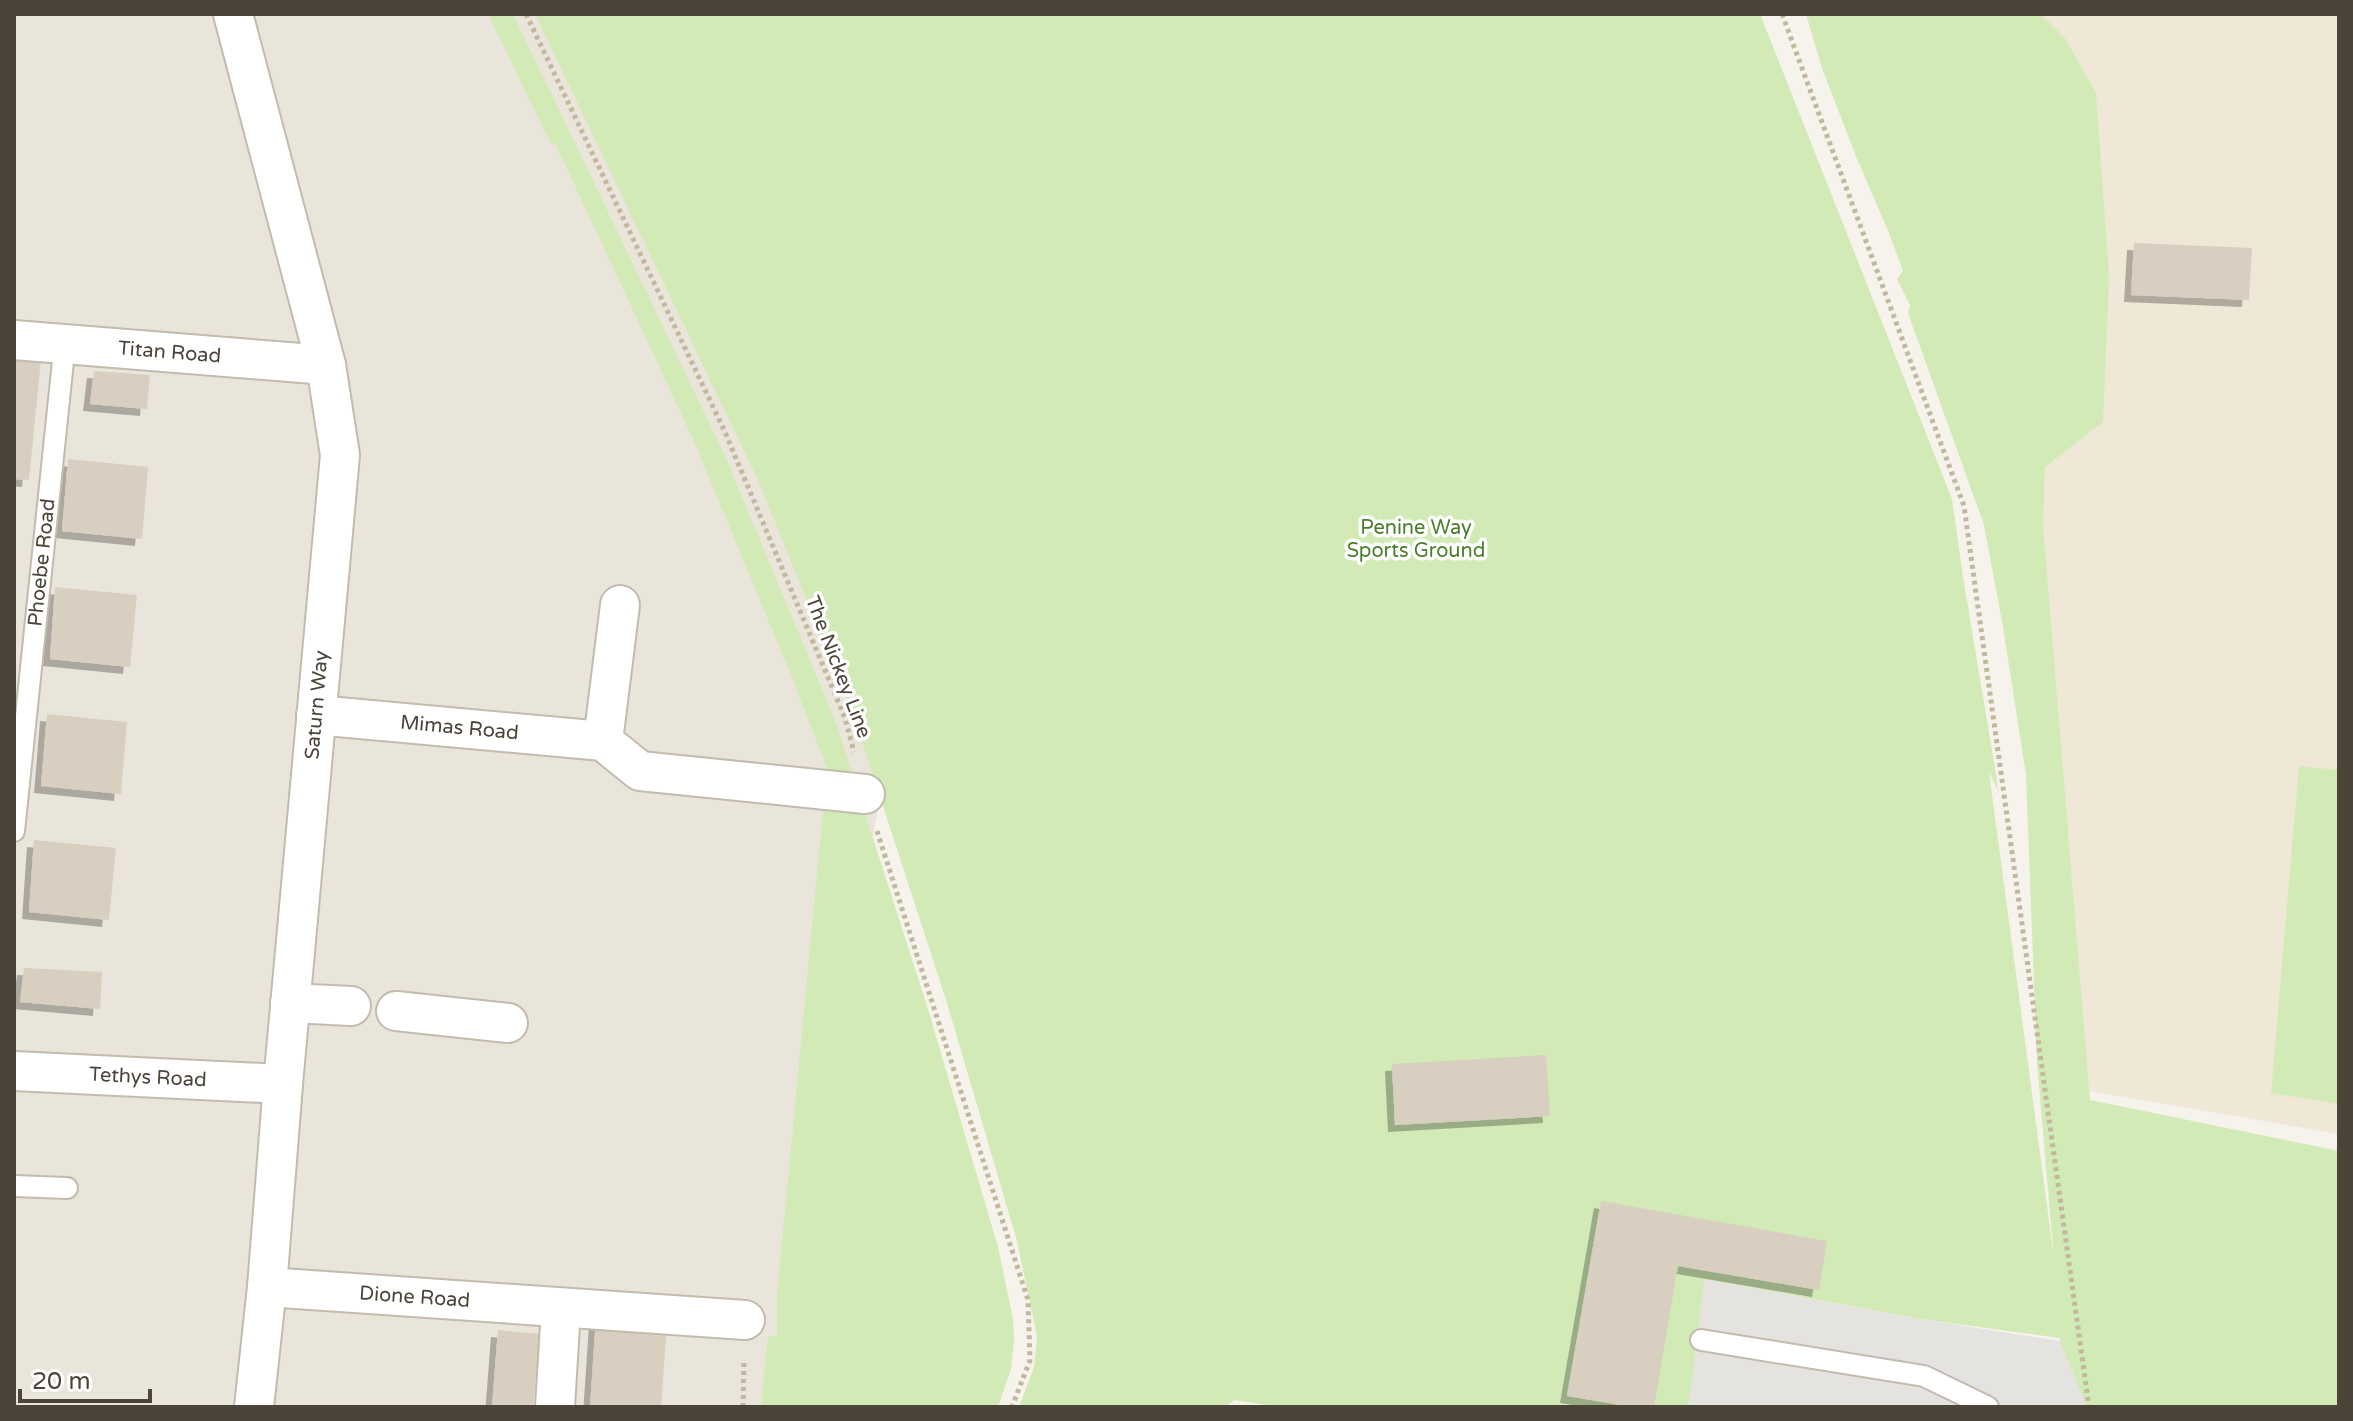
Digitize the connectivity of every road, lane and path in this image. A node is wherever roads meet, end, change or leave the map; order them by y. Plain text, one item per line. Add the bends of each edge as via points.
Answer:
1 (233, 14) edge
2 (526, 14) edge
3 (1782, 14) edge
4 (14, 340) edge
5 (65, 342) junction
6 (326, 365) junction
7 (620, 605) dead end
8 (316, 715) junction
9 (603, 741) junction
10 (865, 794) junction
11 (14, 831) edge
12 (290, 1003) junction
13 (351, 1006) dead end
14 (396, 1011) dead end
15 (508, 1023) dead end
16 (14, 1071) edge
17 (283, 1084) junction
18 (14, 1186) edge
19 (67, 1188) dead end
20 (267, 1287) junction
21 (561, 1309) junction
22 (745, 1320) dead end
23 (1701, 1340) dead end
24 (254, 1407) edge
25 (555, 1407) edge
26 (1012, 1407) edge
27 (1988, 1407) edge
28 (2089, 1407) edge

1 - 6 street, Saturn Way
2 - 10 path, The Nickey Line via 725,432 845,718
3 - 28 path via 1964,506
4 - 5 street, Titan Road
5 - 6 street, Titan Road
5 - 11 lane, Phoebe Road
6 - 8 street, Saturn Way via 340,455
7 - 9 street
8 - 9 street, Mimas Road
8 - 12 street, Saturn Way
9 - 10 street via 640,771
10 - 26 path, The Nickey Line via 1028,1300 1030,1360
12 - 13 street
12 - 17 street, Saturn Way
14 - 15 street
16 - 17 street, Tethys Road
17 - 20 street, Saturn Way
18 - 19 lane
20 - 21 street, Dione Road
20 - 24 street, Saturn Way
21 - 22 street, Dione Road
21 - 25 street
23 - 27 lane via 1924,1376

